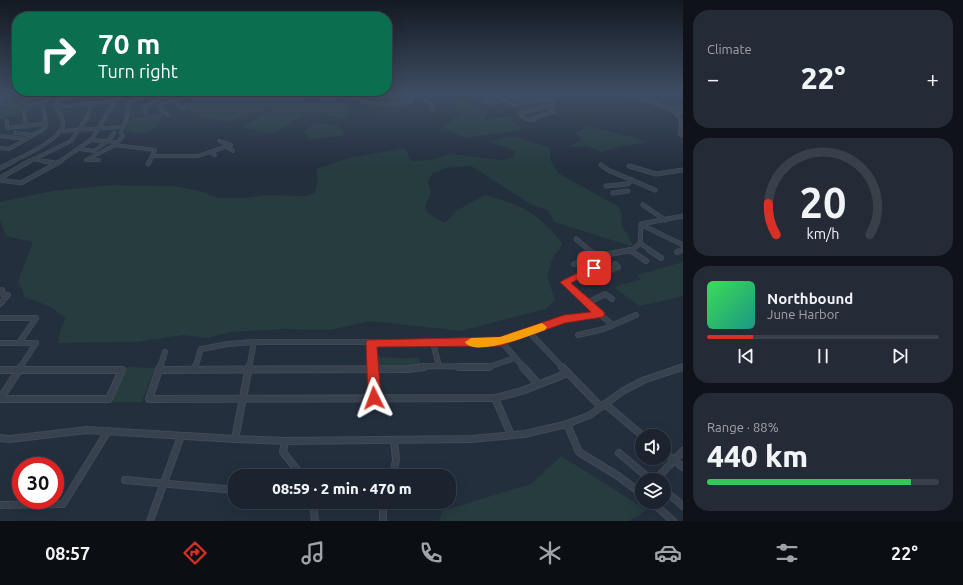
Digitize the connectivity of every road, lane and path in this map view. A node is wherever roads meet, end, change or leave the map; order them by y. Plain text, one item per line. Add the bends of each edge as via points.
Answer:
1 (25, 118) edge
2 (44, 118) edge
3 (61, 118) edge
4 (87, 118) edge
5 (106, 118) edge
6 (126, 118) edge
7 (524, 118) edge
8 (533, 118) edge
9 (680, 118) edge
10 (7, 121) dead end
11 (45, 124) junction
12 (26, 127) junction
13 (123, 127) junction
14 (100, 129) junction
15 (79, 130) junction
16 (60, 131) junction
17 (124, 131) dead end
18 (15, 133) dead end
19 (114, 133) dead end
20 (34, 135) junction
21 (0, 136) edge
22 (683, 136) edge
23 (27, 139) junction
24 (92, 140) junction
25 (220, 141) dead end
26 (107, 142) junction
27 (115, 144) junction
28 (226, 146) junction
29 (0, 148) edge
30 (80, 149) junction
31 (202, 150) dead end
32 (233, 151) dead end
33 (210, 152) junction
34 (206, 153) junction
35 (215, 155) dead end
36 (153, 156) junction
37 (66, 158) junction
38 (33, 159) junction
39 (73, 159) dead end
40 (99, 160) dead end
41 (56, 163) junction
42 (148, 164) dead end
43 (601, 165) dead end
44 (629, 166) dead end
45 (0, 168) edge
46 (683, 170) edge
47 (0, 179) edge
48 (632, 180) junction
49 (606, 186) dead end
50 (656, 190) dead end
51 (628, 191) dead end
52 (613, 193) dead end
53 (643, 205) dead end
54 (683, 216) edge
55 (677, 218) junction
56 (665, 220) junction
57 (683, 220) edge
58 (641, 225) junction
59 (576, 239) dead end
60 (640, 243) junction
61 (683, 244) edge
62 (683, 249) edge
63 (630, 250) junction
64 (677, 252) dead end
65 (598, 257) junction
66 (661, 258) dead end
67 (646, 261) dead end
68 (583, 262) junction
69 (574, 264) dead end
70 (615, 264) dead end
71 (594, 268) junction
72 (2, 290) dead end
73 (612, 299) dead end
74 (588, 303) junction
75 (0, 304) edge
76 (600, 314) junction
77 (636, 315) dead end
78 (0, 318) edge
79 (612, 325) junction
80 (528, 332) junction
81 (578, 334) dead end
82 (254, 342) junction
83 (501, 342) junction
84 (0, 343) edge
85 (19, 343) junction
86 (371, 343) junction
87 (433, 343) junction
88 (165, 352) dead end
89 (515, 358) junction
90 (439, 366) junction
91 (683, 367) edge
92 (0, 370) edge
93 (19, 370) junction
94 (159, 370) junction
95 (194, 370) junction
96 (249, 370) junction
97 (373, 370) junction
98 (568, 373) junction
99 (538, 384) junction
100 (374, 398) junction
101 (495, 398) junction
102 (0, 399) edge
103 (244, 399) junction
104 (603, 405) junction
105 (567, 424) junction
106 (635, 429) edge
107 (108, 431) junction
108 (511, 435) junction
109 (181, 436) junction
110 (0, 438) edge
111 (235, 440) junction
112 (394, 440) junction
113 (284, 441) junction
114 (683, 451) edge
115 (618, 453) dead end
116 (671, 458) edge
117 (674, 460) junction
118 (683, 467) edge
119 (296, 469) edge
120 (394, 469) edge
121 (642, 473) edge
122 (662, 473) edge
123 (125, 480) dead end
124 (164, 484) junction
125 (228, 489) edge
126 (635, 489) edge
127 (671, 496) edge
128 (0, 505) edge
129 (683, 506) edge
130 (314, 509) edge
131 (383, 509) edge
132 (660, 509) edge
133 (150, 521) edge
134 (315, 521) edge
135 (383, 521) edge
136 (673, 521) edge

1 - 12 street
2 - 11 street
3 - 16 street via 63,122
4 - 15 street
5 - 14 street
6 - 13 street
7 - 8 street via 535,120
9 - 22 street
10 - 12 street via 7,128
11 - 12 street
11 - 20 street via 44,129
13 - 14 street
13 - 17 street
13 - 27 street via 123,136
14 - 15 street
14 - 24 street
15 - 16 street
15 - 38 street via 71,141
16 - 45 street via 49,143
18 - 20 street
19 - 26 street
20 - 23 street
21 - 23 street
23 - 29 street via 9,149
24 - 26 street
24 - 30 street
25 - 28 street via 231,144
26 - 27 street
26 - 30 street via 94,151
27 - 36 street via 155,150
27 - 40 street via 86,160
28 - 32 street
28 - 33 street
30 - 37 street
31 - 34 street
33 - 34 street
33 - 35 street
34 - 36 street via 198,156
36 - 42 street
37 - 39 street
37 - 41 street
38 - 41 street
38 - 47 street
41 - 47 street via 20,183
43 - 48 street
44 - 46 street via 656,174
48 - 49 street via 628,184
48 - 50 street
51 - 52 street
53 - 56 street
54 - 55 street
55 - 56 street
55 - 57 street
56 - 58 street
58 - 60 street
58 - 61 street
59 - 65 street
60 - 63 street via 640,246
60 - 66 street
62 - 64 street
63 - 65 street
63 - 67 street
65 - 68 street
68 - 69 street
68 - 71 street
70 - 71 street via 618,267 602,273
71 - 74 street via 565,282
72 - 75 street via 2,294 8,295
73 - 74 street via 605,294
74 - 76 street
76 - 79 street
76 - 80 street via 564,319
77 - 79 street
78 - 85 street via 36,318
79 - 81 street
80 - 83 street
80 - 98 street
82 - 86 street
82 - 95 street via 200,349
82 - 96 street
83 - 87 street
83 - 89 street
84 - 85 street
85 - 93 street via 36,343
86 - 87 street
86 - 97 street
87 - 90 street
88 - 94 street
89 - 90 street via 488,368
89 - 99 street
90 - 97 street
91 - 104 street via 644,380
92 - 93 street
93 - 102 street
93 - 102 street via 122,370 109,399
94 - 95 street
94 - 103 street via 149,399
95 - 96 street
96 - 97 street
96 - 103 street
97 - 100 street
98 - 99 street
98 - 104 street
99 - 101 street
100 - 101 street
100 - 103 street
101 - 108 street
103 - 111 street
104 - 105 street via 590,415
104 - 106 street
105 - 108 street
105 - 126 street via 579,452
107 - 109 street
107 - 110 street via 87,430
107 - 128 street via 63,504
108 - 112 street via 471,439
109 - 111 street
109 - 124 street
111 - 113 street
112 - 113 street
112 - 120 street
113 - 119 street via 283,452
114 - 117 street
115 - 121 street
116 - 117 street
117 - 118 street
117 - 122 street
123 - 124 street
124 - 125 street
124 - 133 street
127 - 129 street
130 - 134 street
131 - 135 street
132 - 136 street

